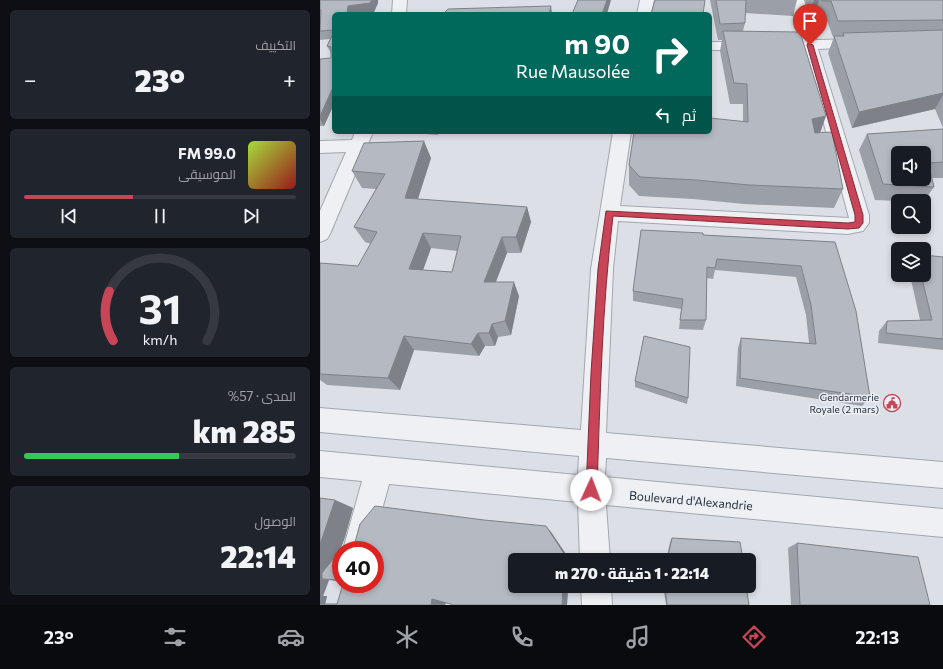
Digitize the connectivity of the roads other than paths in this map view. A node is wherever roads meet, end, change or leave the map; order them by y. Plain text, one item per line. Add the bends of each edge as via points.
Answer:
1 (400, 0) edge
2 (648, 0) edge
3 (797, 0) edge
4 (399, 12) edge
5 (645, 12) edge
6 (873, 43) edge
7 (764, 45) edge
8 (779, 45) edge
9 (810, 45) junction
10 (712, 46) edge
11 (622, 134) edge
12 (361, 139) edge
13 (320, 147) edge
14 (609, 213) junction
15 (320, 234) edge
16 (320, 420) edge
17 (593, 444) junction
18 (320, 464) edge
19 (380, 470) junction
20 (943, 474) edge
21 (591, 490) junction
22 (943, 523) edge
23 (360, 541) edge
24 (595, 553) edge
25 (596, 593) edge
26 (597, 605) edge

1 - 4 street
2 - 5 street
3 - 9 street
6 - 9 street
7 - 10 street
8 - 9 street
9 - 14 street via 859,215 859,223 856,226
11 - 14 street
12 - 13 street
12 - 15 street
14 - 17 street via 602,269
16 - 17 street
17 - 20 street
17 - 21 street
18 - 19 street, Boulevard d'Alexandrie
19 - 21 street, Boulevard d'Alexandrie
19 - 23 street
21 - 22 street, Boulevard d'Alexandrie
21 - 24 street
25 - 26 street

